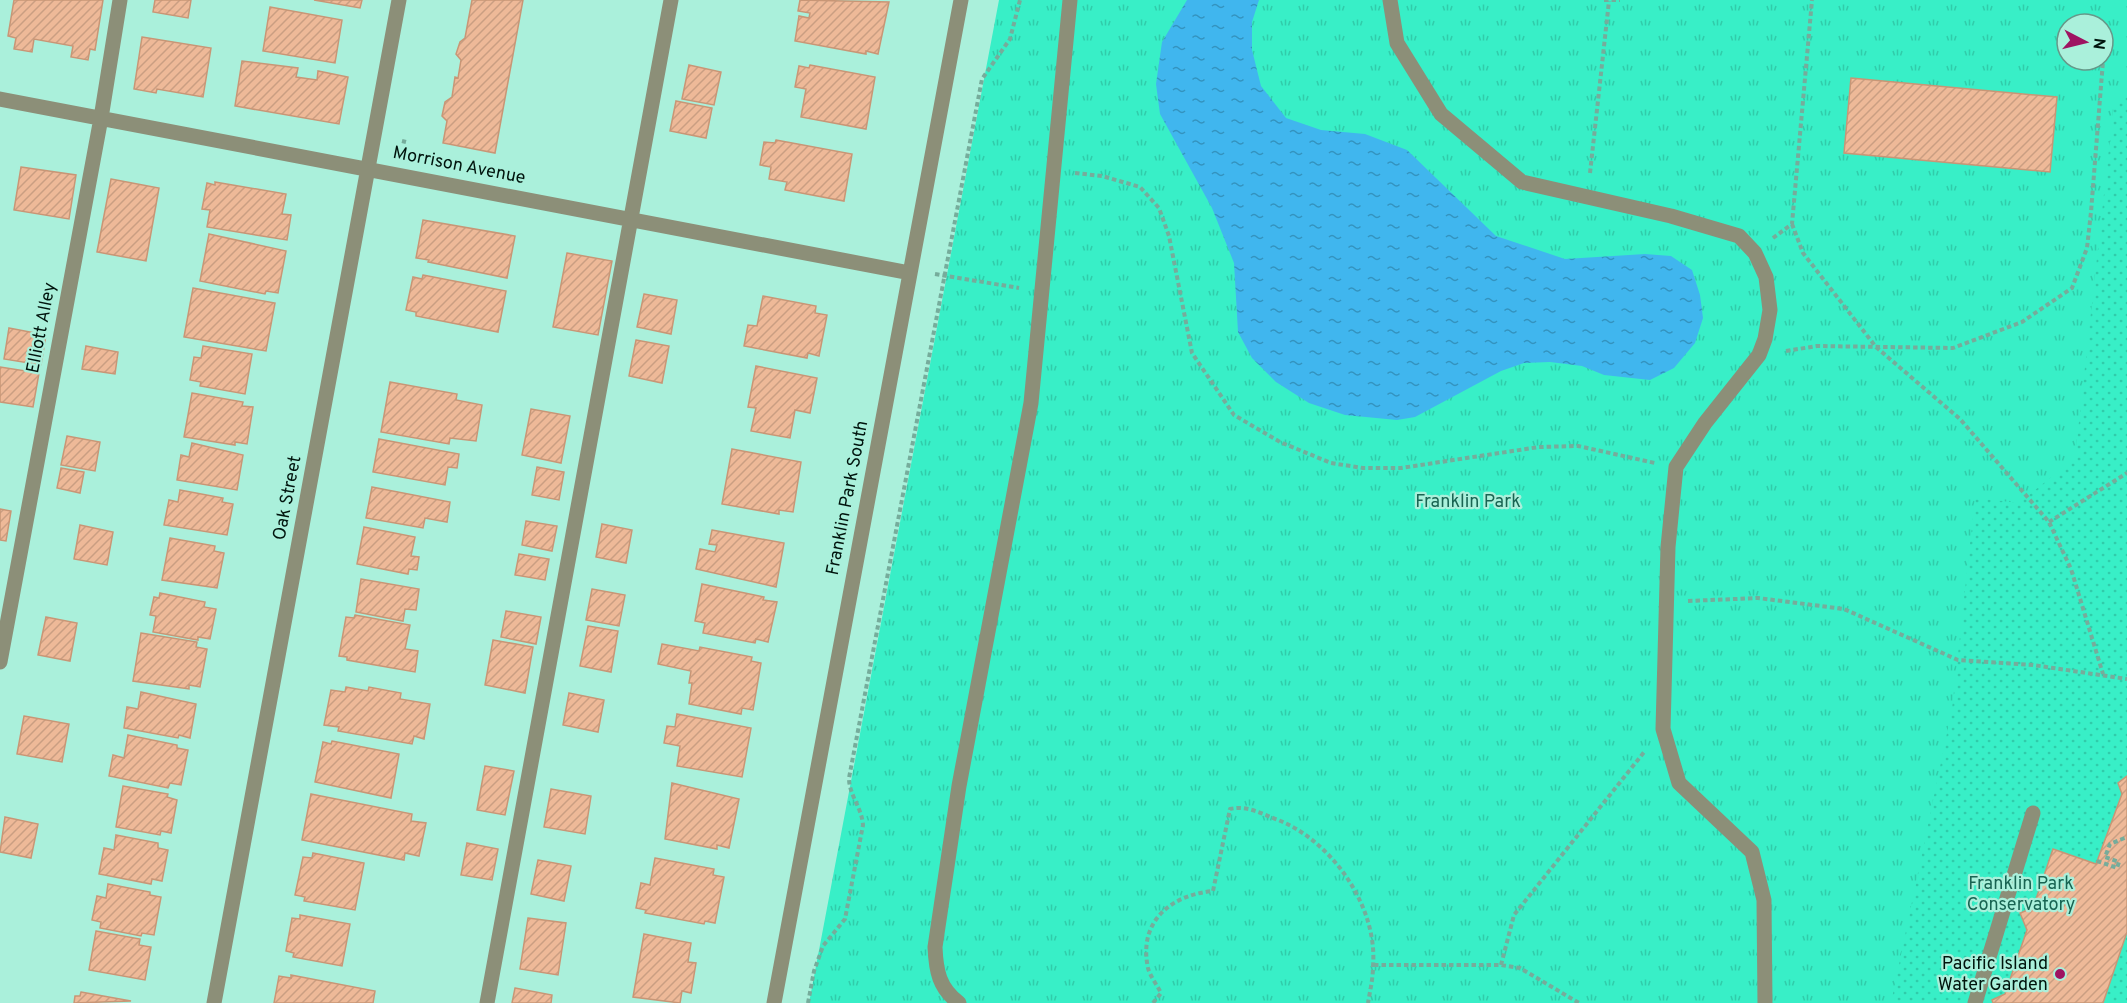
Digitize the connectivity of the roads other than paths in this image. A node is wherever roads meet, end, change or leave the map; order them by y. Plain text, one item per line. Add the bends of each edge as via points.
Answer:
1 (120, 0) edge
2 (399, 0) edge
3 (671, 0) edge
4 (961, 0) edge
5 (1070, 0) edge
6 (1390, 0) edge
7 (0, 99) edge
8 (101, 118) junction
9 (369, 169) junction
10 (633, 219) junction
11 (910, 273) junction
12 (0, 662) edge
13 (2033, 813) dead end
14 (214, 1003) edge
15 (487, 1003) edge
16 (774, 1003) edge
17 (959, 1003) edge
18 (1765, 1003) edge
19 (1975, 1003) edge

1 - 8 street, Elliott Alley
2 - 9 street, Oak Street
3 - 10 street
4 - 11 street, Franklin Park South
5 - 17 street via 1031,403 959,786 936,947 936,971 946,993
6 - 18 street via 1397,43 1441,114 1522,182 1739,236 1755,253 1766,277 1770,310 1759,355 1676,467 1663,729 1679,783 1752,852 1764,900
7 - 8 street, Morrison Avenue
8 - 9 street, Morrison Avenue
8 - 12 street, Elliott Alley
9 - 10 street, Morrison Avenue
9 - 14 street, Oak Street
10 - 11 street, Morrison Avenue
10 - 15 street
11 - 16 street, Franklin Park South
13 - 19 street

